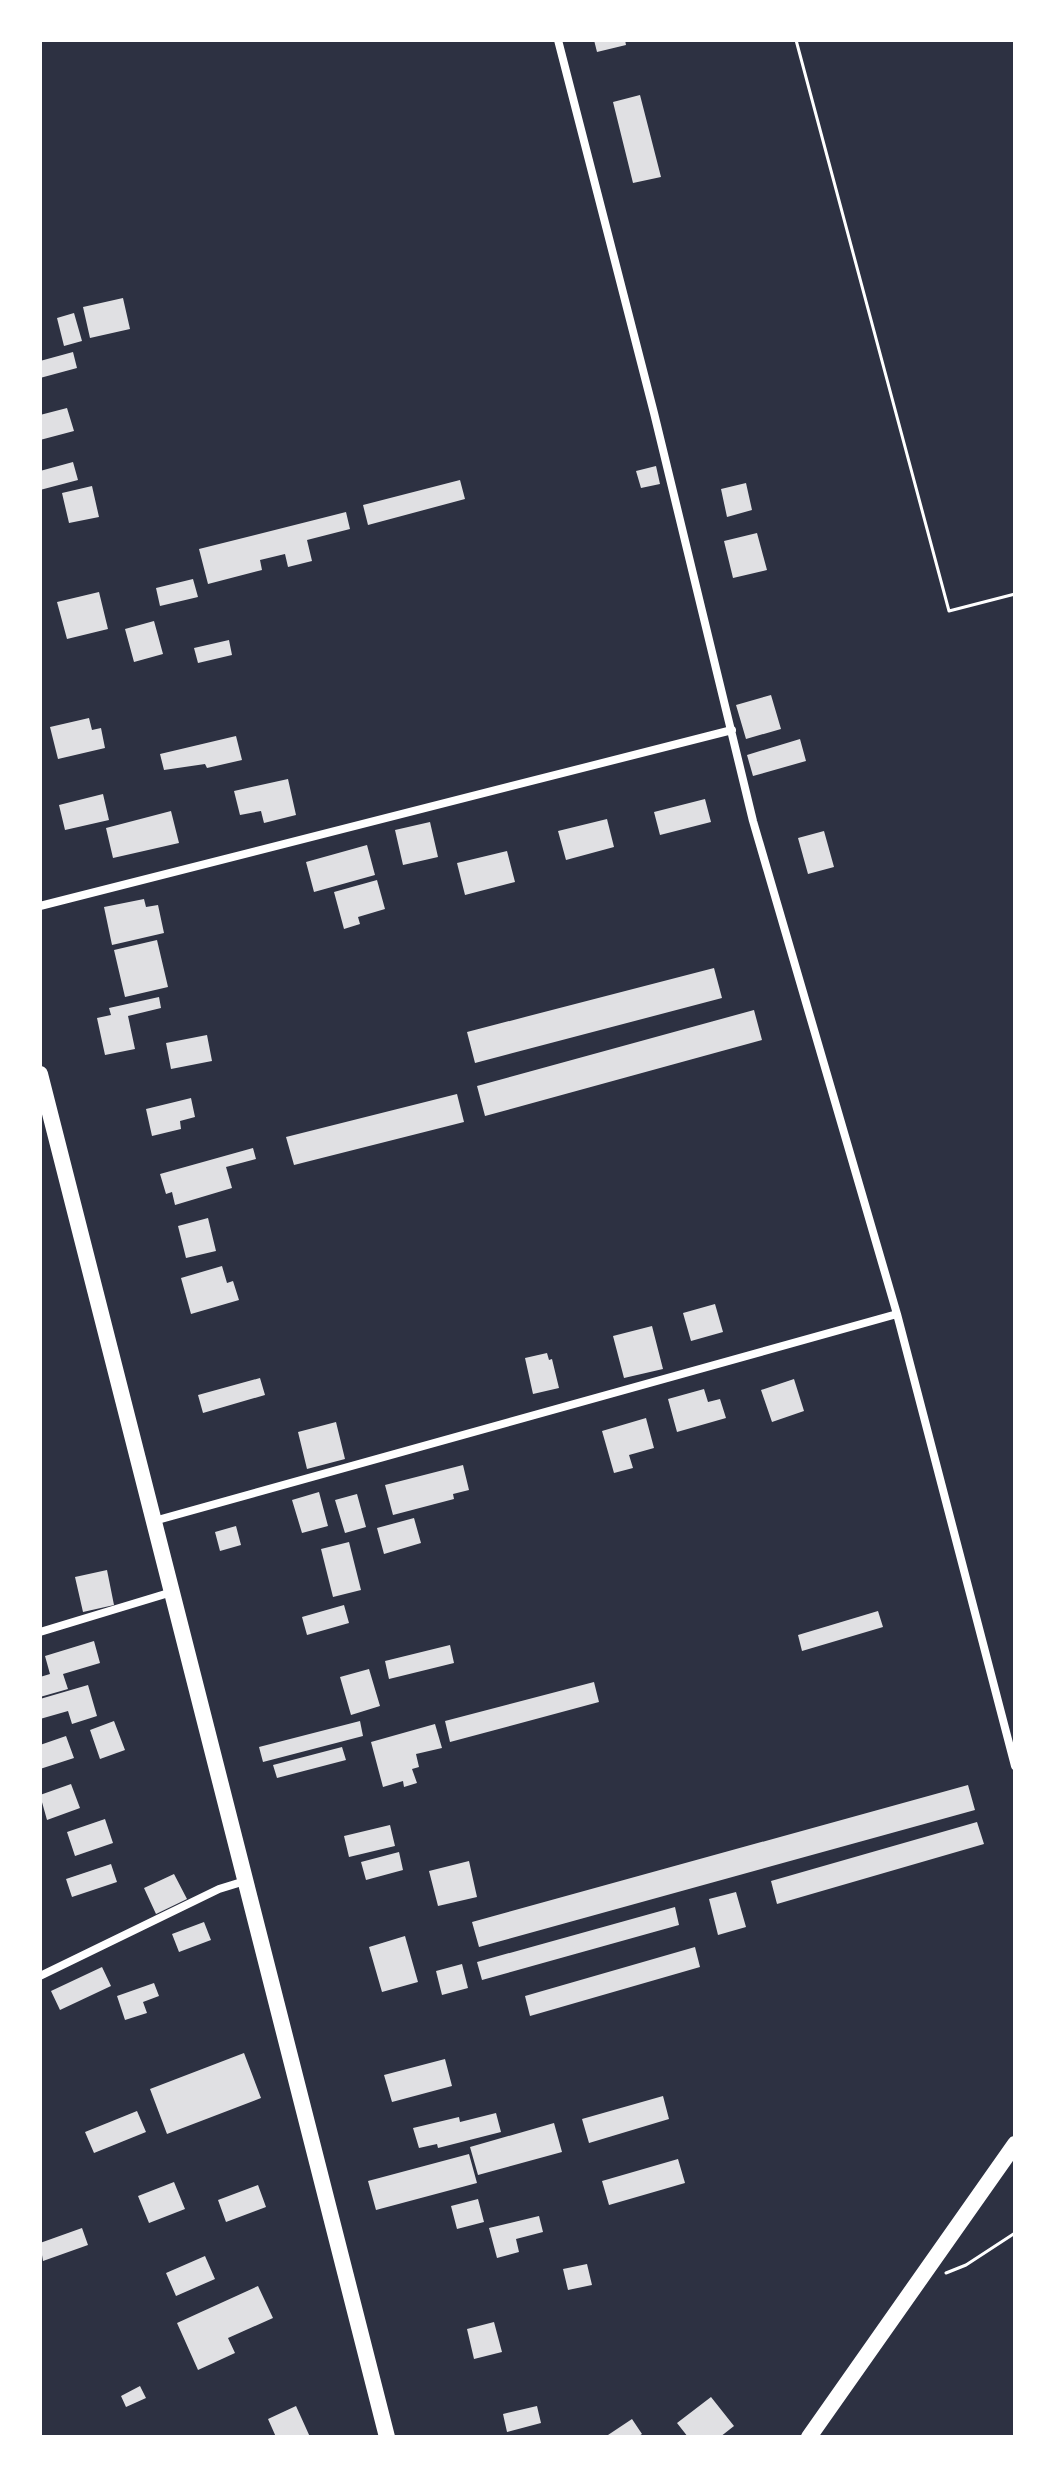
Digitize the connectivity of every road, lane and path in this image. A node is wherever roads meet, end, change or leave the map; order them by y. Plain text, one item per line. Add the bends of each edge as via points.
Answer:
1 (558, 40) edge
2 (796, 40) edge
3 (1015, 594) edge
4 (732, 730) junction
5 (40, 906) edge
6 (40, 1074) edge
7 (897, 1314) junction
8 (154, 1521) junction
9 (172, 1592) junction
10 (40, 1632) edge
11 (1015, 1766) edge
12 (245, 1881) junction
13 (40, 1976) edge
14 (1015, 2144) edge
15 (1015, 2233) edge
16 (919, 2281) junction
17 (387, 2437) edge
18 (809, 2437) edge

1 - 4 street
2 - 3 path via 949,611
4 - 5 street
4 - 7 street via 753,821
6 - 8 main road
7 - 8 street
7 - 11 street
8 - 9 main road
9 - 10 street
9 - 12 main road
12 - 13 street
12 - 17 main road
14 - 16 main road
15 - 16 path via 966,2265
16 - 18 main road

